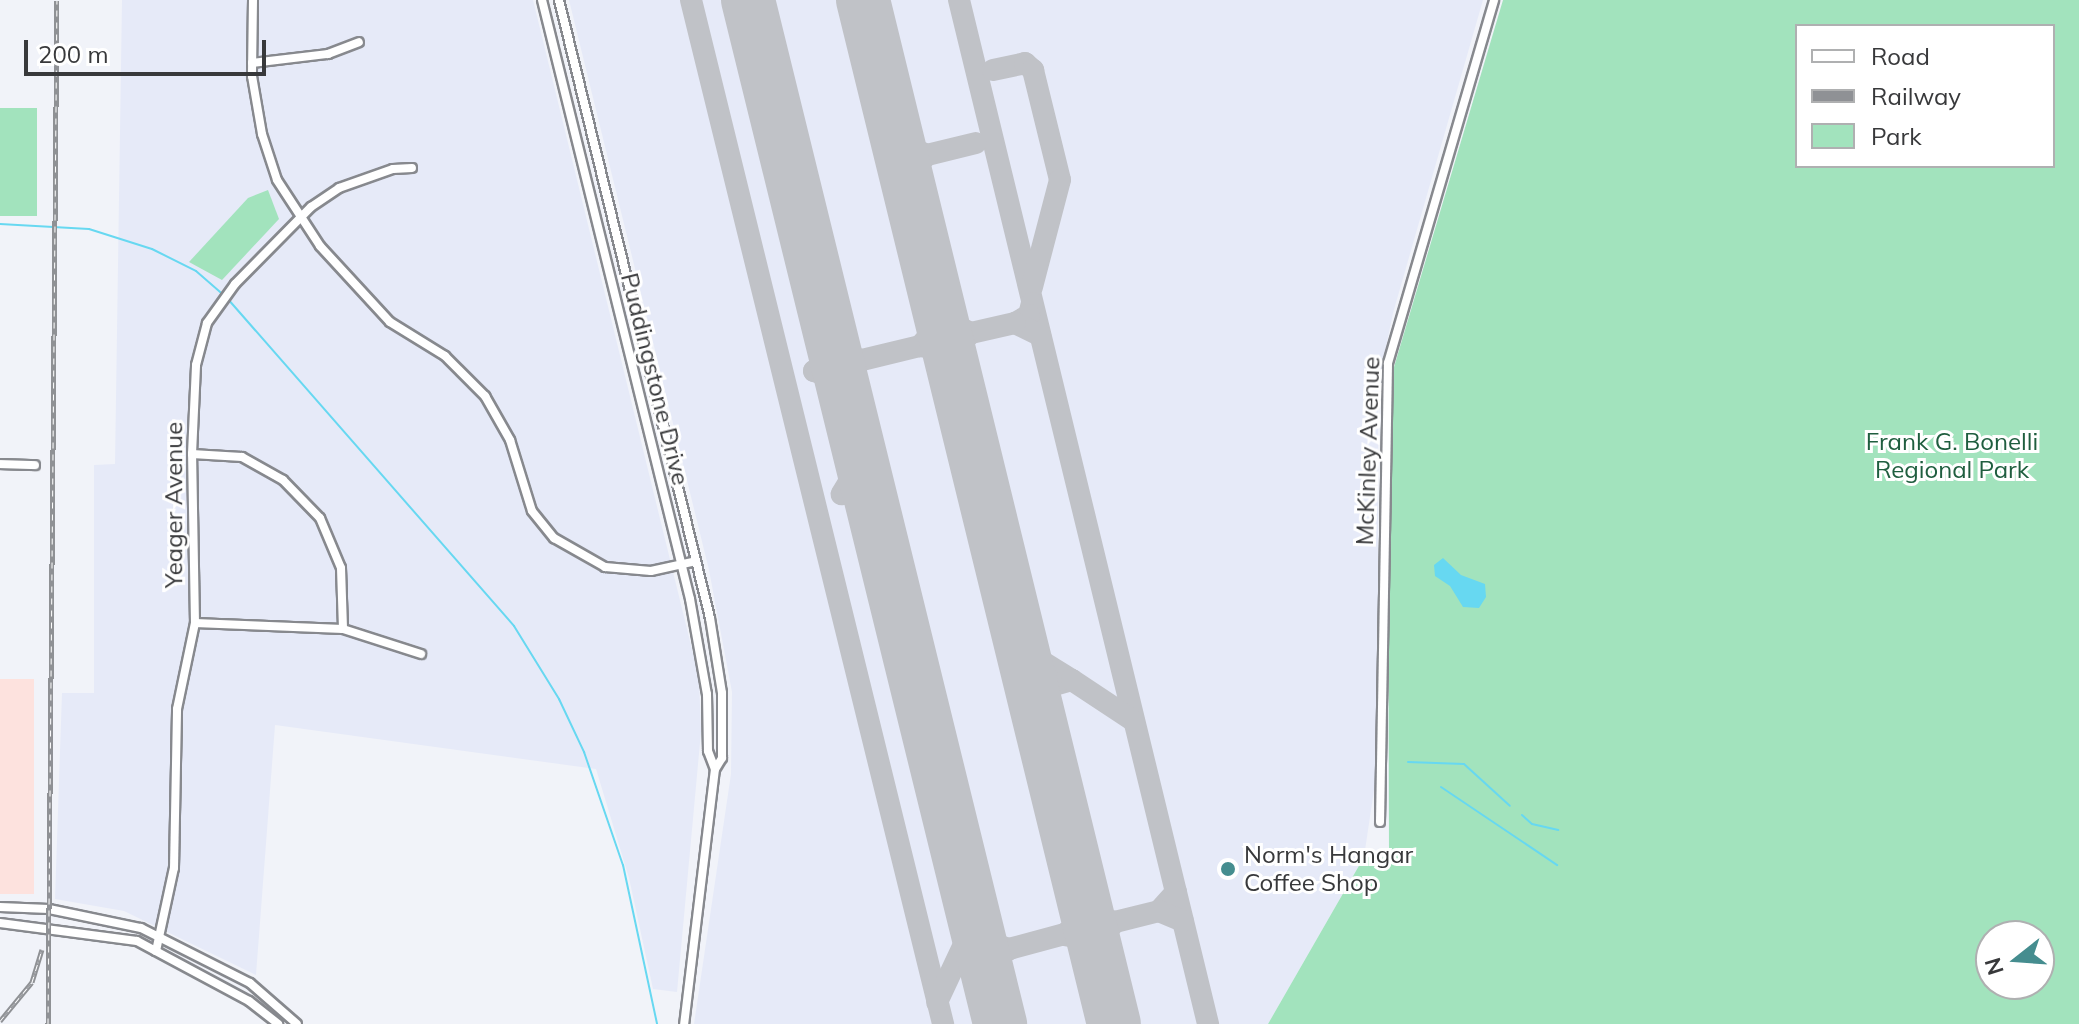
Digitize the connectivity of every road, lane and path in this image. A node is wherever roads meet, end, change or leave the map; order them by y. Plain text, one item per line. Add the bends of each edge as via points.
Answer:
1 (253, 0) edge
2 (542, 0) edge
3 (559, 0) edge
4 (1494, 0) edge
5 (359, 42) dead end
6 (252, 63) junction
7 (412, 168) dead end
8 (299, 219) junction
9 (192, 454) junction
10 (0, 464) edge
11 (35, 465) dead end
12 (696, 561) junction
13 (681, 565) junction
14 (195, 623) junction
15 (343, 629) junction
16 (421, 654) dead end
17 (715, 769) junction
18 (1380, 822) dead end
19 (0, 907) edge
20 (0, 923) edge
21 (160, 936) junction
22 (156, 951) junction
23 (278, 1024) edge
24 (297, 1024) edge
25 (684, 1024) edge

1 - 6 street
2 - 13 street, Puddingstone Drive
3 - 12 street, Puddingstone Drive
4 - 18 street, McKinley Avenue via 1388,363
5 - 6 street via 328,54
6 - 8 street via 266,151
7 - 8 street, Yeager Avenue via 393,169 339,188
8 - 9 street, Yeager Avenue via 231,289 207,323 196,365
8 - 13 street via 390,322 445,356 485,396 510,440 532,511 554,538 605,567 651,571
9 - 14 street, Yeager Avenue
9 - 15 street via 242,457 283,480 320,518 341,568
10 - 11 street
12 - 13 street
12 - 17 street, Puddingstone Drive via 722,693 722,758
13 - 17 street, Puddingstone Drive via 702,664 708,751
14 - 15 street
14 - 21 street, Yeager Avenue via 177,709 174,868
15 - 16 street
17 - 25 street, Puddingstone Drive
19 - 21 street via 49,909
20 - 22 street via 105,933
21 - 22 street, Yeager Avenue
21 - 24 street via 250,983
22 - 23 street via 249,1001

